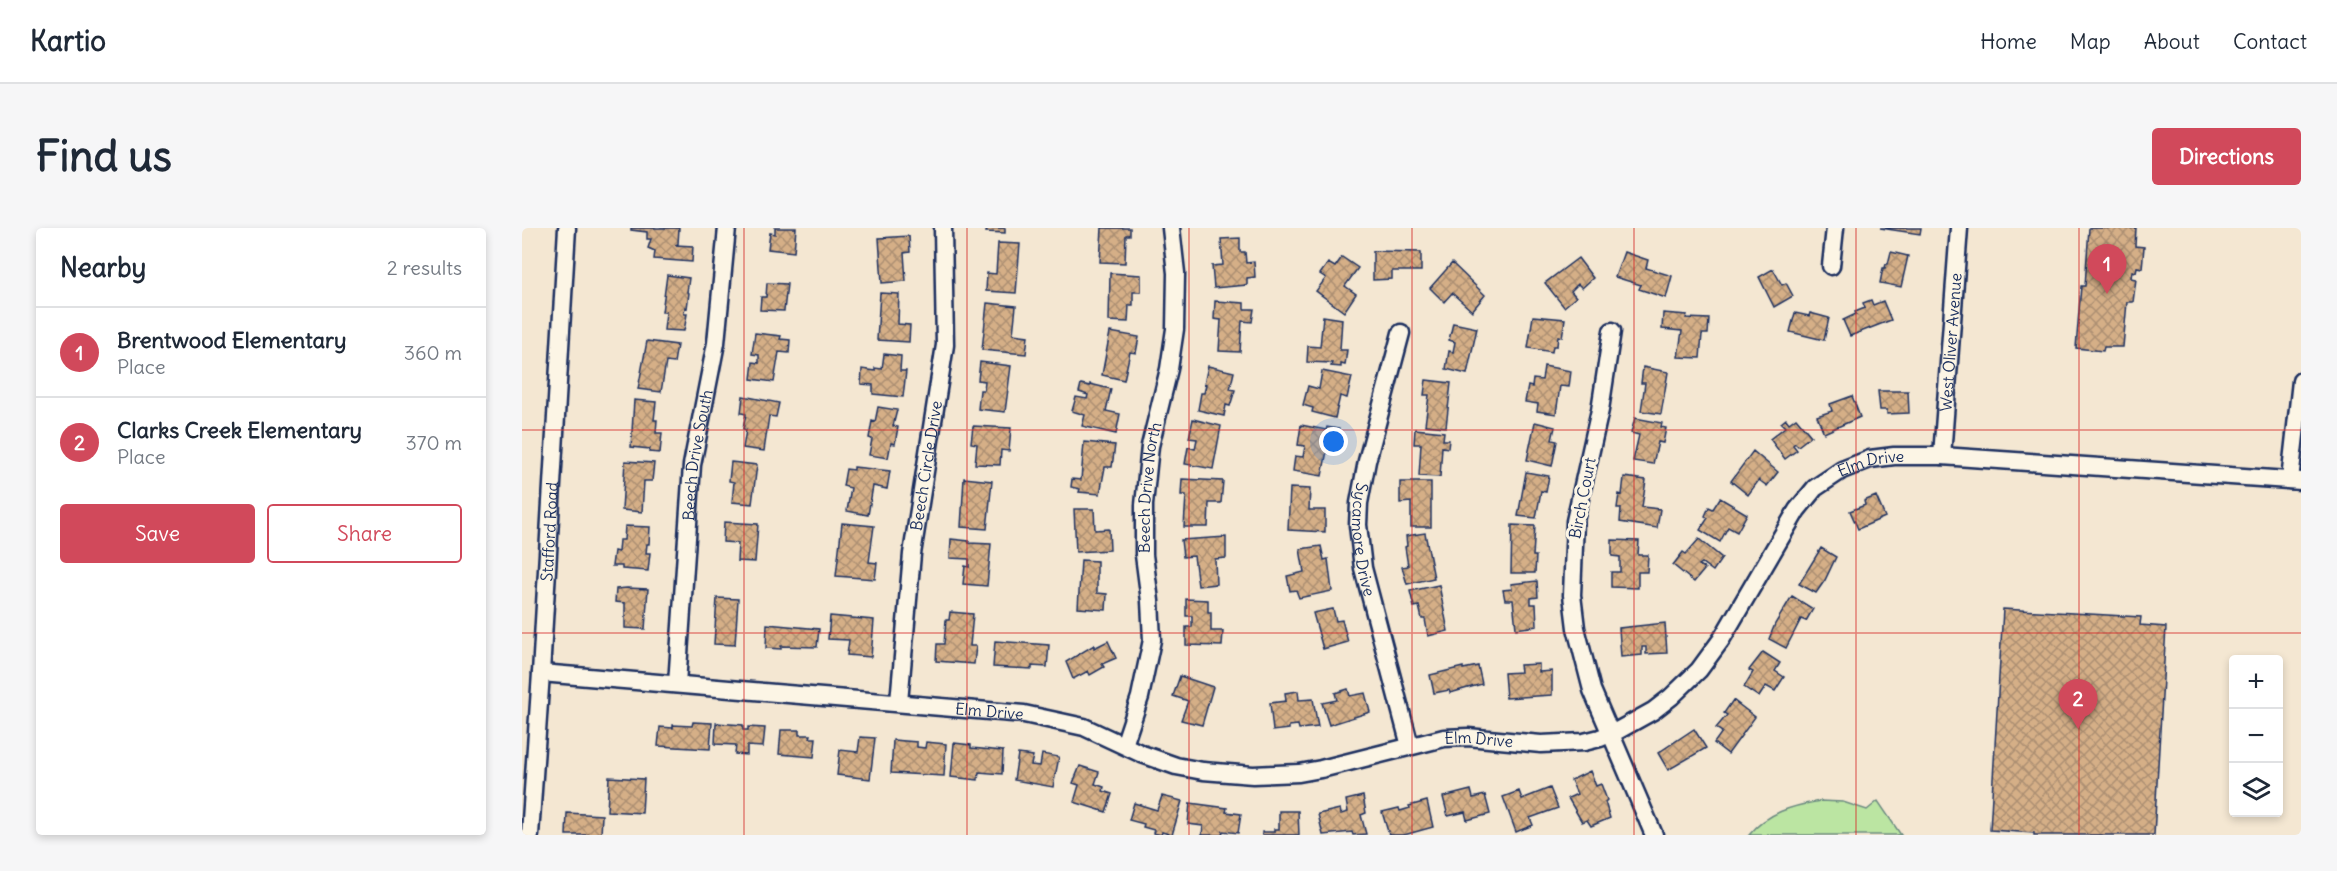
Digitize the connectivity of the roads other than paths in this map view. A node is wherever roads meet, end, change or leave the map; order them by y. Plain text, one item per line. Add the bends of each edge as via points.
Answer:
1 (567, 228) edge
2 (727, 228) edge
3 (943, 228) edge
4 (1172, 228) edge
5 (1835, 228) edge
6 (1959, 228) edge
7 (1831, 266) dead end
8 (1612, 331) dead end
9 (1401, 333) dead end
10 (2301, 381) edge
11 (1942, 456) junction
12 (2295, 480) edge
13 (542, 673) junction
14 (677, 684) junction
15 (899, 702) junction
16 (1611, 734) junction
17 (1124, 745) junction
18 (1410, 746) junction
19 (530, 835) edge
20 (1654, 835) edge

1 - 13 street, Stafford Road
2 - 14 street, Beech Drive South via 716,343 692,465
3 - 15 street, Beech Circle Drive via 945,345 912,554
4 - 17 street, Beech Drive North via 1175,328 1150,446 1144,505 1152,640 1140,697
5 - 7 street
6 - 11 street, West Oliver Avenue
8 - 16 street, Birch Court via 1600,410 1575,521 1572,565 1576,628 1584,662
9 - 18 street, Sycamore Drive via 1367,461 1358,525 1363,568
10 - 12 street
11 - 12 street, Elm Drive
11 - 16 street, Elm Drive via 1870,459 1842,470 1815,488 1797,510 1721,640 1699,670 1653,711
13 - 14 street, Elm Drive
13 - 19 street, Stafford Road
14 - 15 street, Elm Drive
15 - 17 street, Elm Drive via 1060,720
16 - 18 street, Elm Drive via 1584,742 1541,744 1468,737
16 - 20 street, Birch Court
17 - 18 street, Elm Drive via 1176,766 1253,775 1321,769

